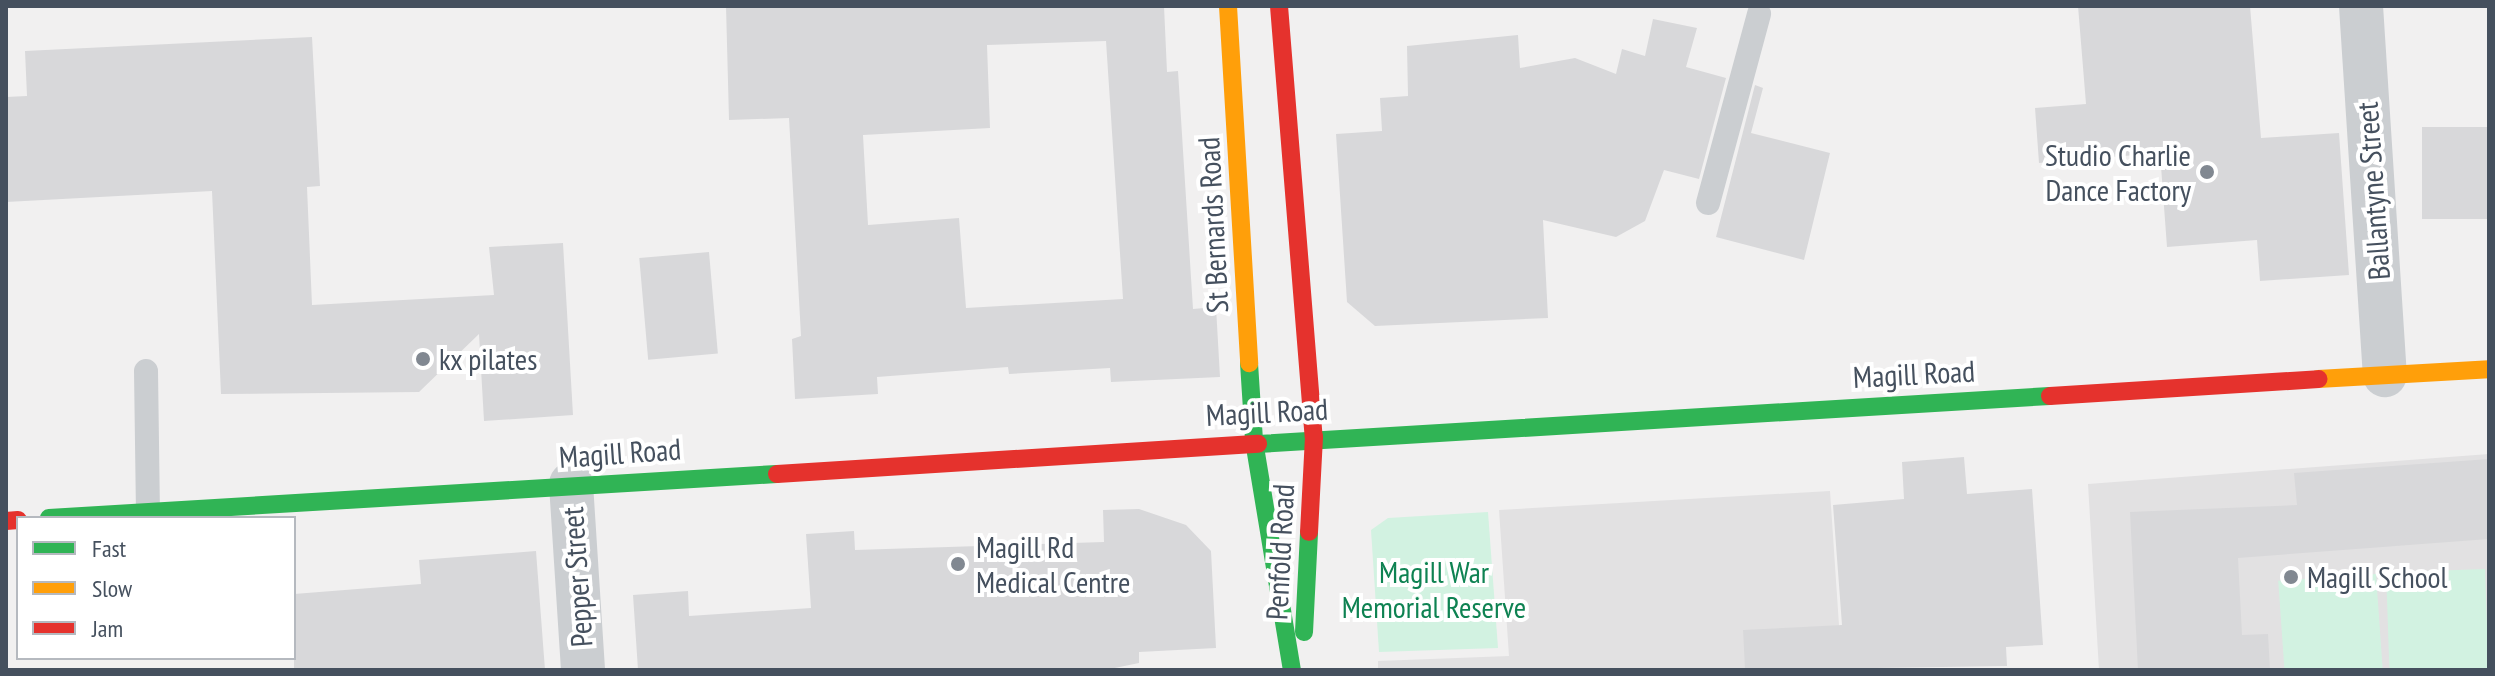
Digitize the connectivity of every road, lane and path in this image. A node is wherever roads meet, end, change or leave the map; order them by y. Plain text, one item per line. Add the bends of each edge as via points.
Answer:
1 (1228, 6) edge
2 (1279, 6) edge
3 (2361, 6) edge
4 (1759, 14) dead end
5 (1708, 203) dead end
6 (2489, 369) edge
7 (146, 371) dead end
8 (2385, 375) junction
9 (1314, 437) junction
10 (1254, 441) junction
11 (571, 484) junction
12 (148, 511) junction
13 (77, 516) edge
14 (583, 670) edge
15 (1292, 670) edge
16 (1302, 670) edge

1 - 10 main road, St Bernards Road
2 - 9 main road
3 - 8 street, Ballantyne Street
4 - 5 lane
6 - 8 main road, Magill Road
7 - 12 lane
8 - 9 main road, Magill Road
9 - 10 main road, Magill Road
9 - 16 main road, Penfold Road
10 - 11 main road, Magill Road
10 - 15 main road, Penfold Road
11 - 12 main road, Magill Road
11 - 14 street, Pepper Street
12 - 13 main road, Magill Road

